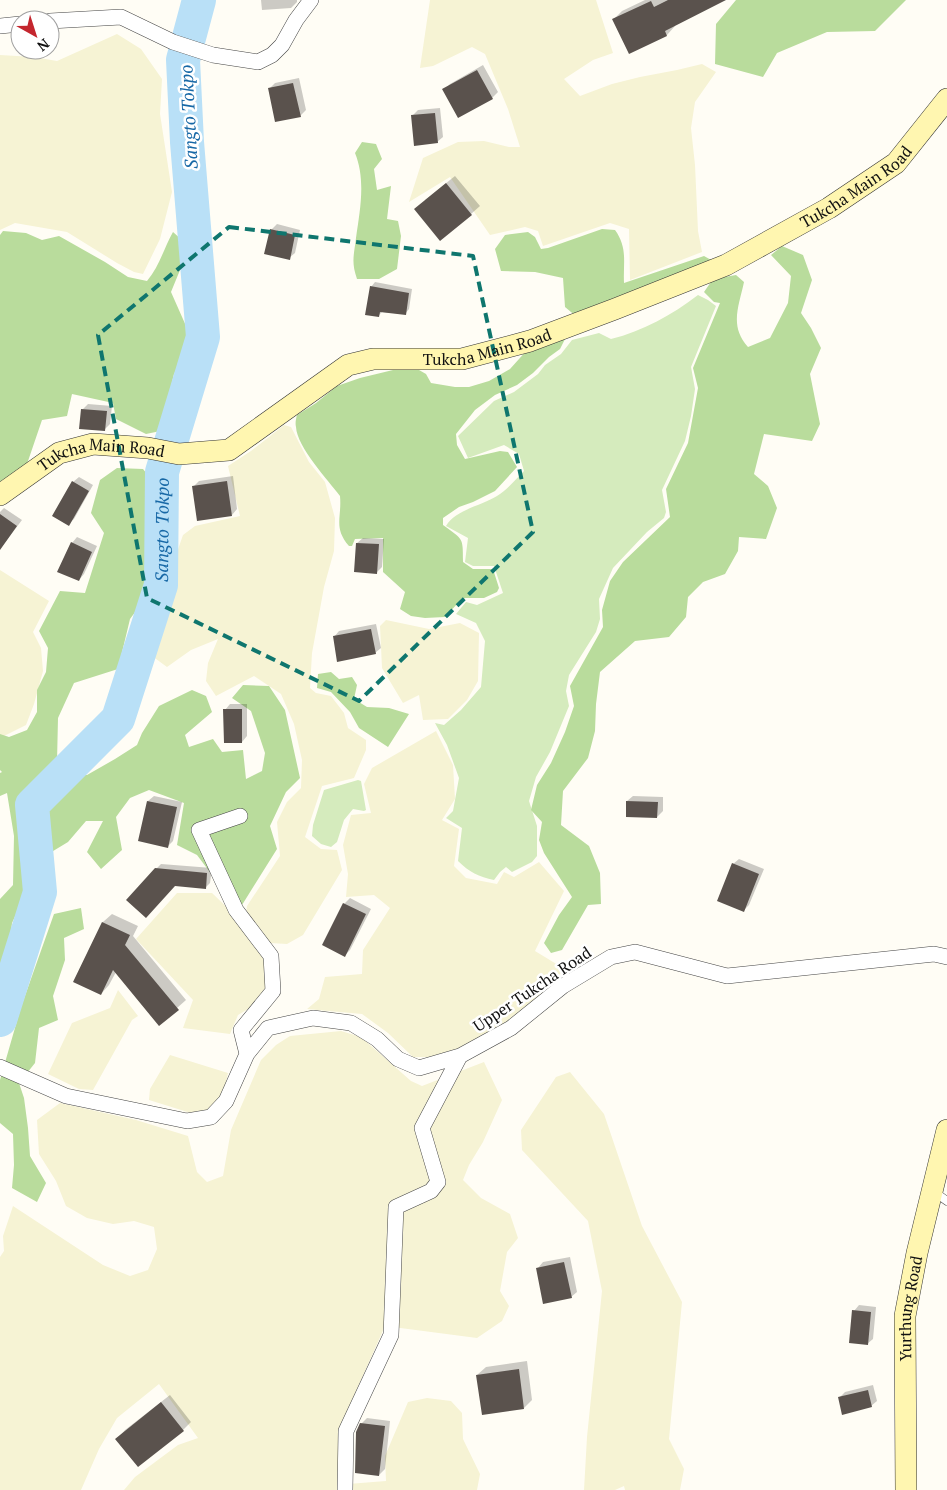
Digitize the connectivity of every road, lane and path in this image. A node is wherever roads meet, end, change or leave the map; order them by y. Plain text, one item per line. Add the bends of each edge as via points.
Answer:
1 (310, 0) edge
2 (60, 20) edge
3 (947, 99) edge
4 (0, 495) edge
5 (240, 816) dead end
6 (947, 957) edge
7 (248, 1054) junction
8 (460, 1056) junction
9 (3, 1068) edge
10 (947, 1130) edge
11 (939, 1196) edge
12 (345, 1490) edge
13 (906, 1490) edge

1 - 2 street via 282,45 258,62 213,55 173,42 121,17
3 - 4 street, Tukcha Main Road via 896,163 828,208 726,265 530,341 462,358 373,359 348,365 229,450 179,454 93,444 59,453
5 - 7 street via 199,830 236,910 271,956 273,991 240,1030
6 - 8 street, Upper Tukcha Road via 934,954 727,976 635,952 611,957 563,986 511,1028
7 - 8 street, Upper Tukcha Road via 268,1028 313,1018 351,1023 377,1039 398,1059 420,1068
7 - 9 street, Upper Tukcha Road via 226,1101 212,1117 187,1121 66,1096
8 - 12 street via 422,1128 438,1182 431,1191 396,1207 391,1335 346,1432
10 - 11 street, Yurthung Road
11 - 13 street, Yurthung Road via 917,1253 905,1316

